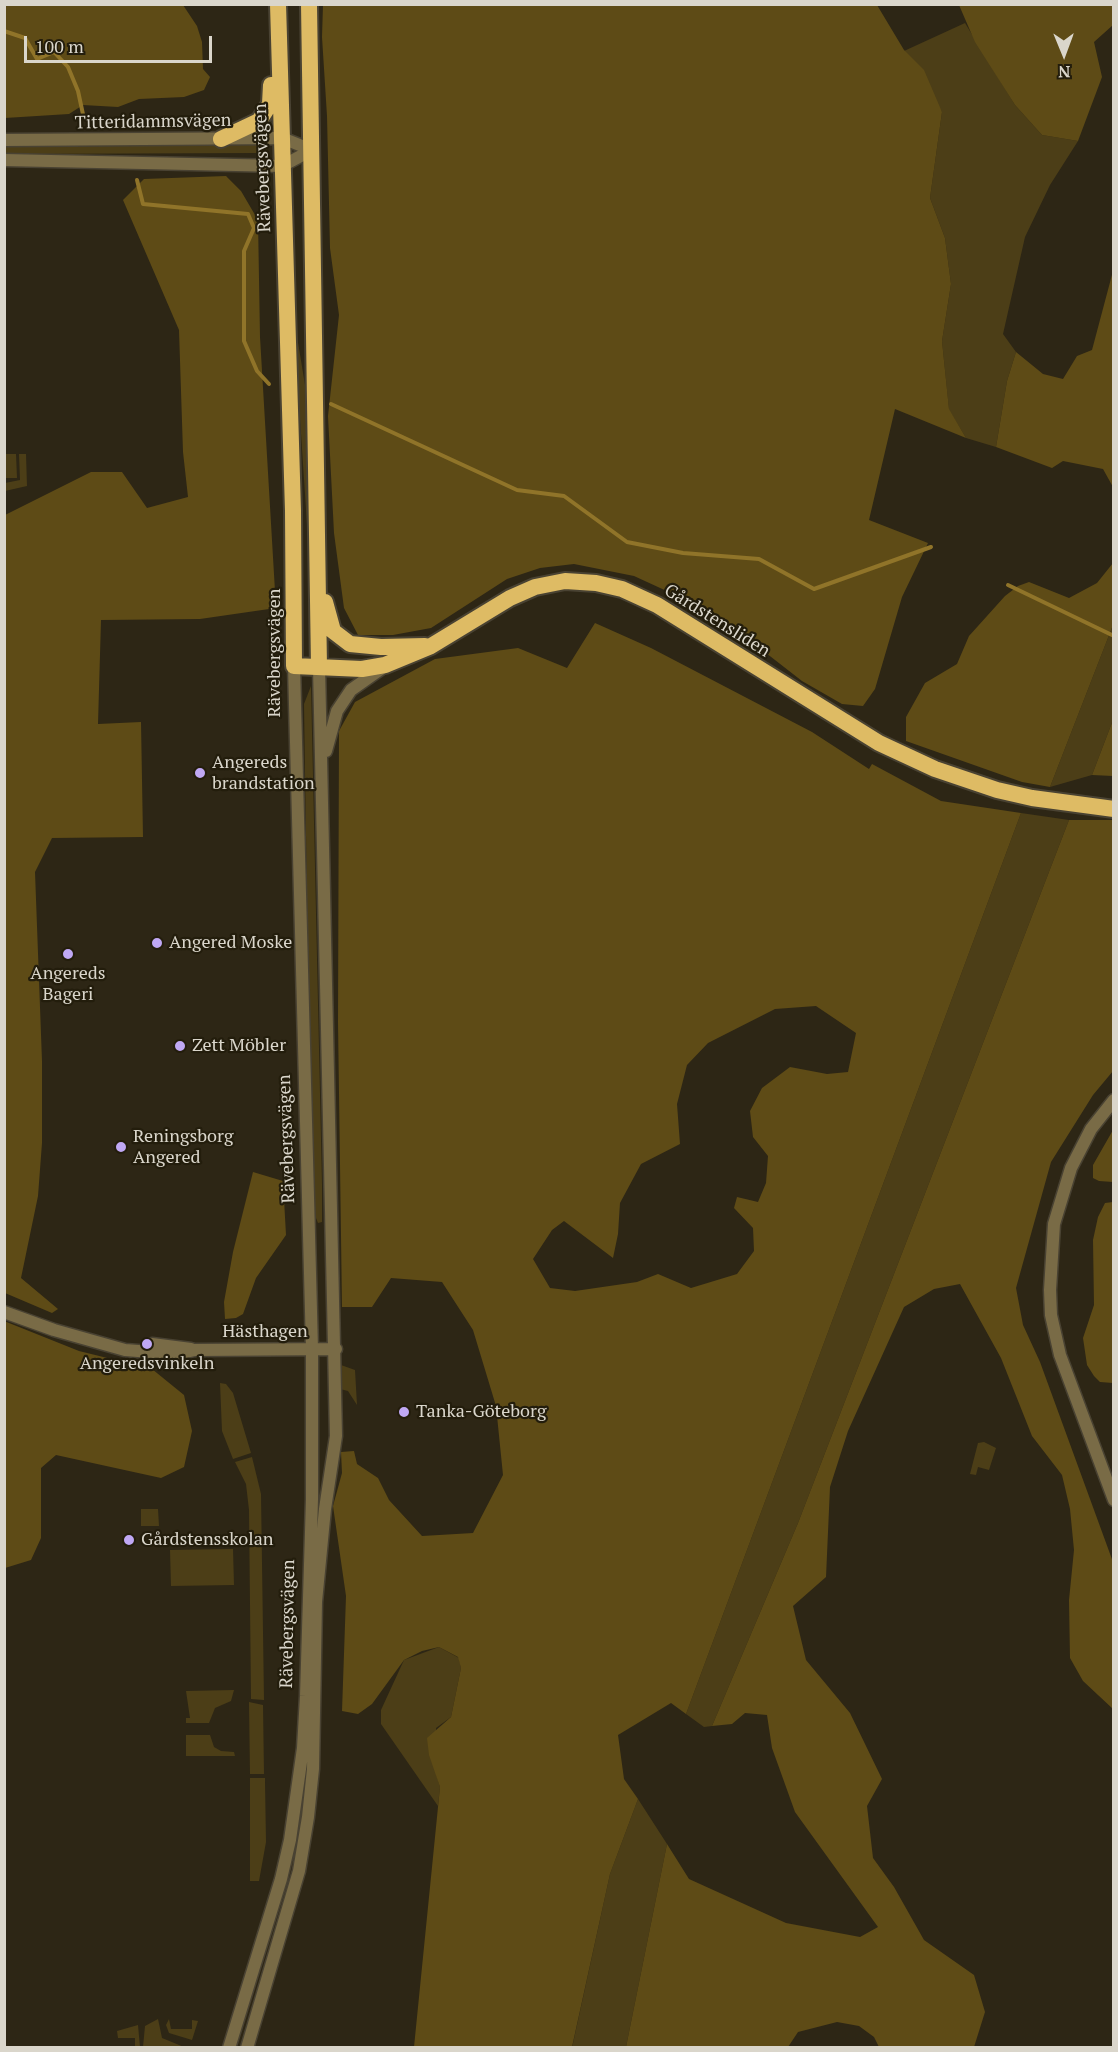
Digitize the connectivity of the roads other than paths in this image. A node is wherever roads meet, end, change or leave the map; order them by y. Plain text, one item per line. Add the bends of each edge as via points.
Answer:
1 (278, 4) edge
2 (309, 4) edge
3 (279, 31) junction
4 (282, 138) junction
5 (221, 139) junction
6 (4, 140) edge
7 (312, 150) junction
8 (4, 160) edge
9 (282, 166) junction
10 (317, 556) junction
11 (431, 646) junction
12 (385, 665) junction
13 (294, 666) junction
14 (319, 667) junction
15 (322, 776) junction
16 (1113, 809) edge
17 (1113, 1100) edge
18 (4, 1311) edge
19 (312, 1349) junction
20 (336, 1349) junction
21 (1113, 1500) edge
22 (229, 2048) edge
23 (247, 2048) edge

1 - 3 highway, Rävebergsvägen
2 - 7 highway, Rävebergsvägen
3 - 4 highway, Rävebergsvägen
3 - 5 highway via 273,45 270,105 251,126
4 - 5 street, Titteridammsvägen
4 - 7 street, Titteridammsvägen
4 - 9 highway, Rävebergsvägen
5 - 6 street, Titteridammsvägen
7 - 9 street
7 - 10 highway, Rävebergsvägen
8 - 9 street
9 - 13 highway, Rävebergsvägen
10 - 11 highway via 327,616 340,638 350,644 381,647
10 - 14 highway, Rävebergsvägen
11 - 12 highway, Gårdstensliden
11 - 16 highway, Gårdstensliden via 535,587 565,581 622,589 657,605 879,743 926,765 997,790 1053,803
12 - 14 highway, Gårdstensliden via 362,669
12 - 15 street, Rävebergsvägen via 351,690 337,711
13 - 14 highway, Gårdstensliden
13 - 19 street, Rävebergsvägen
14 - 15 street, Rävebergsvägen
15 - 20 street, Rävebergsvägen
17 - 21 street via 1071,1168 1054,1224 1050,1290 1060,1355
18 - 19 street, Hästhagen via 54,1330 112,1344 177,1345 195,1350
19 - 20 street, Hästhagen
19 - 22 street, Rävebergsvägen via 312,1499 303,1748 281,1879
20 - 23 street, Rävebergsvägen via 336,1436 316,1602 313,1769 308,1817 299,1872

